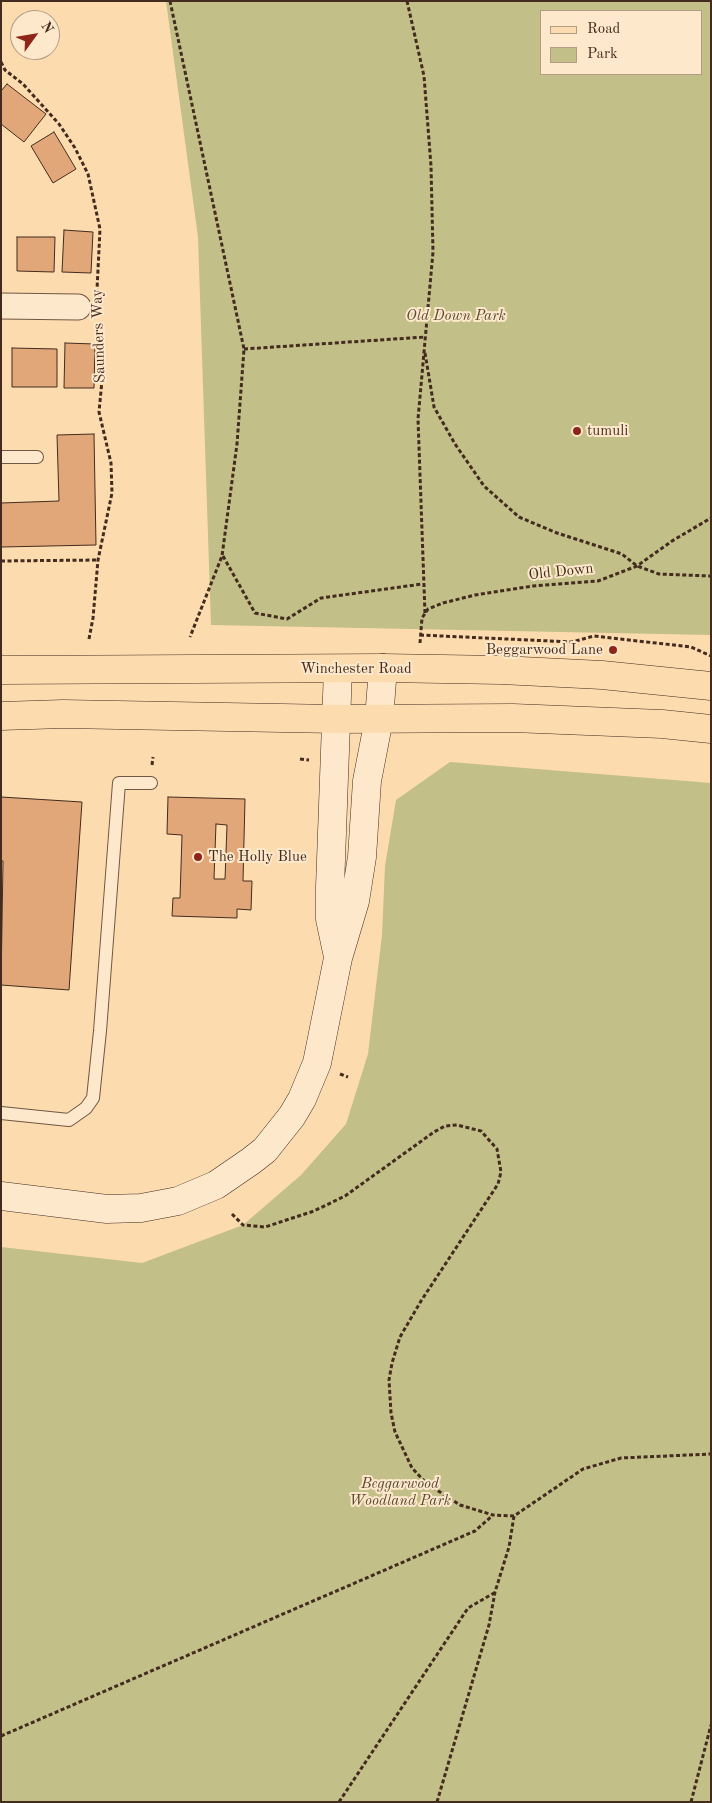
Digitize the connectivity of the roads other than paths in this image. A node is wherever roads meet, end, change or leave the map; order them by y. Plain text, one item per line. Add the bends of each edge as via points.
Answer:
1 (1, 306) edge
2 (91, 307) road end
3 (1, 457) edge
4 (37, 457) dead end
5 (383, 668) junction
6 (338, 669) junction
7 (1, 670) edge
8 (711, 686) edge
9 (1, 716) edge
10 (379, 718) junction
11 (336, 719) junction
12 (711, 729) edge
13 (151, 783) dead end
14 (338, 958) junction
15 (1, 1113) edge
16 (1, 1196) edge

1 - 2 street, Saunders Way
3 - 4 lane
5 - 6 main road, Winchester Road
5 - 8 main road, Winchester Road via 602,675
5 - 10 street
6 - 7 main road, Winchester Road
6 - 11 street
9 - 11 main road via 63,714
10 - 11 main road
10 - 12 main road via 513,718
10 - 14 street via 367,781 363,847 355,901
11 - 14 street via 330,920
13 - 15 lane via 119,783 93,1098 86,1108 69,1120
14 - 16 street via 323,1041 302,1099 265,1150 234,1173 195,1195 140,1208 108,1209

